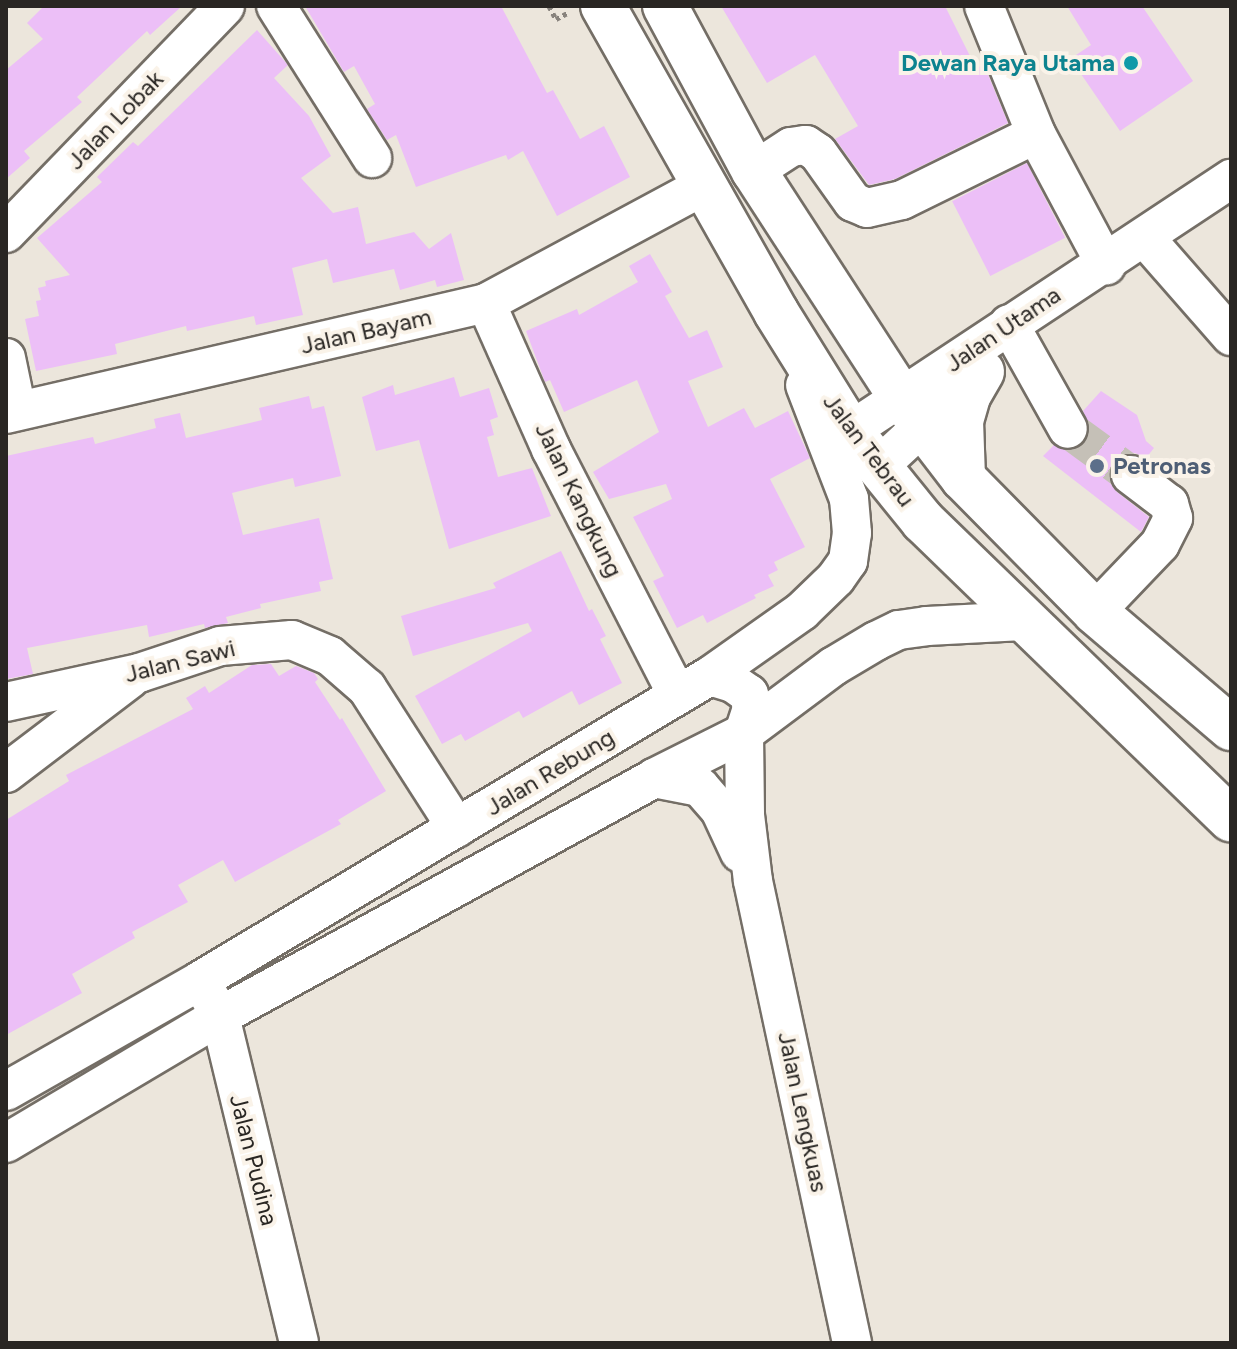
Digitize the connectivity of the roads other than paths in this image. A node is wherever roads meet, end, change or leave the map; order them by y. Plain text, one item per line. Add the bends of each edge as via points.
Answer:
1 (225, 6) edge
2 (276, 6) edge
3 (603, 6) edge
4 (665, 6) edge
5 (984, 6) edge
6 (1036, 134) junction
7 (372, 158) dead end
8 (754, 171) junction
9 (703, 186) junction
10 (1226, 194) edge
11 (6, 233) edge
12 (1146, 239) junction
13 (1106, 265) junction
14 (486, 303) junction
15 (776, 312) junction
16 (1015, 333) junction
17 (1231, 336) edge
18 (6, 358) edge
19 (982, 372) junction
20 (912, 411) junction
21 (12, 413) edge
22 (1068, 429) tunnel mouth
23 (850, 431) junction
24 (878, 467) junction
25 (1131, 475) tunnel mouth
26 (963, 478) junction
27 (1095, 612) junction
28 (1023, 621) junction
29 (139, 673) junction
30 (710, 676) junction
31 (677, 694) junction
32 (6, 702) edge
33 (1216, 716) edge
34 (744, 733) junction
35 (1156, 749) junction
36 (6, 773) edge
37 (654, 778) junction
38 (1227, 819) edge
39 (457, 828) junction
40 (753, 881) junction
41 (201, 980) junction
42 (220, 1016) junction
43 (6, 1091) edge
44 (6, 1143) edge
45 (299, 1343) edge
46 (852, 1343) edge

1 - 11 street, Jalan Lobak
2 - 7 street
3 - 9 highway, Jalan Tebrau
4 - 8 highway
5 - 6 street
6 - 8 street via 902,200 867,208 853,202 818,153 806,145 791,147
6 - 13 street
8 - 20 highway
9 - 14 street, Jalan Bayam
9 - 15 highway, Jalan Tebrau
10 - 12 street, Jalan Utama
12 - 13 street, Jalan Utama
12 - 17 street
13 - 16 street, Jalan Utama via 1072,303
14 - 21 street, Jalan Bayam
14 - 31 street, Jalan Kangkung via 551,449
15 - 23 highway, Jalan Tebrau
15 - 30 street, Jalan Rebung via 849,499 848,561 802,611
16 - 19 street, Jalan Utama
16 - 20 street, Jalan Utama
16 - 22 street
18 - 21 street
19 - 20 street, Jalan Utama
19 - 26 highway via 961,421
20 - 23 street
20 - 24 street
20 - 26 highway
23 - 24 highway, Jalan Tebrau
24 - 28 highway, Jalan Tebrau via 923,521
25 - 27 street via 1169,504 1173,518 1160,544
26 - 27 highway
27 - 33 highway
28 - 34 street via 899,630 834,666
28 - 35 highway, Jalan Tebrau
29 - 32 street, Jalan Sawi
29 - 36 street
29 - 39 street, Jalan Sawi via 220,646 292,640 311,646 367,688
30 - 31 street, Jalan Rebung
30 - 34 street, Jalan Lengkuas via 749,694 752,708
31 - 39 street, Jalan Rebung
33 - 35 highway via 1186,699 1159,704 1149,723
34 - 37 street
34 - 40 street, Jalan Lengkuas
35 - 38 highway, Jalan Tebrau
37 - 40 street, Jalan Lengkuas via 700,787 720,810
37 - 42 street
39 - 41 street, Jalan Rebung
40 - 46 street, Jalan Lengkuas
41 - 42 street, Jalan Pudina
41 - 43 street, Jalan Rebung
42 - 44 street
42 - 45 street, Jalan Pudina

